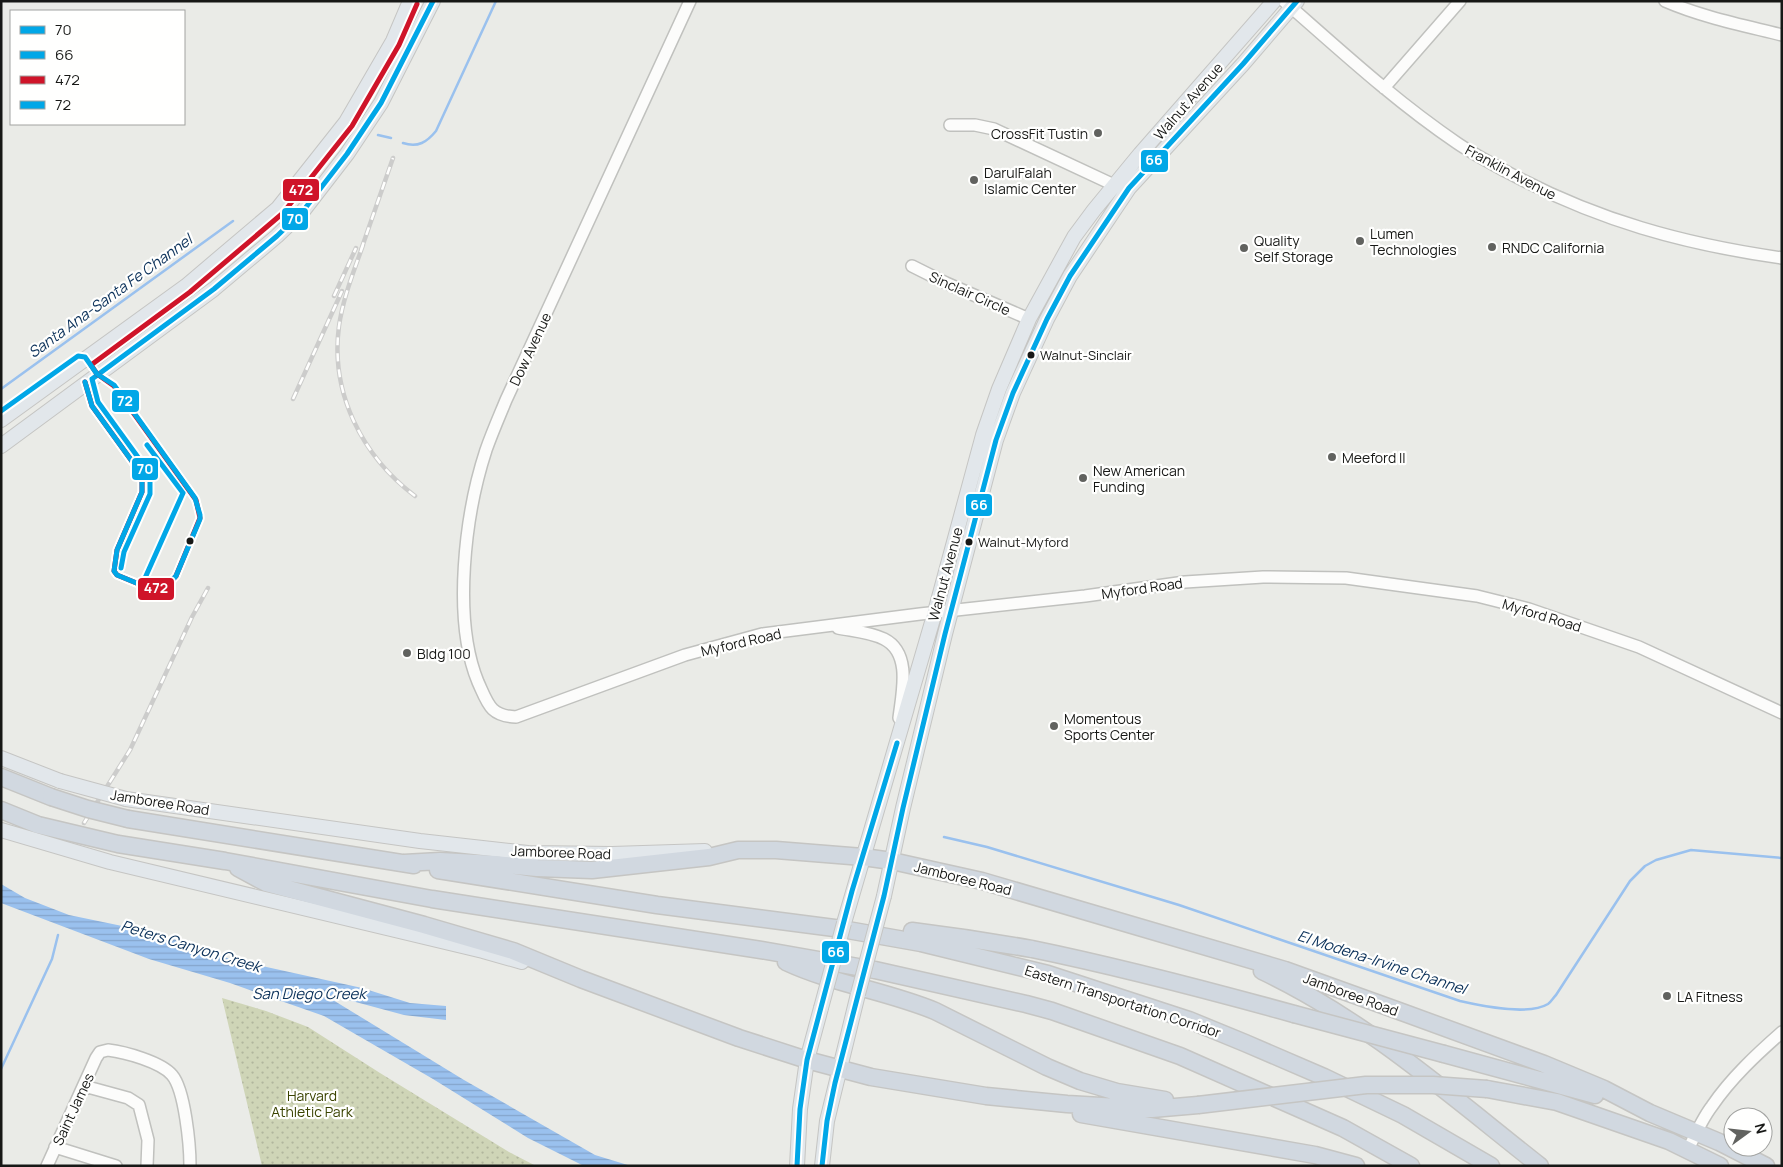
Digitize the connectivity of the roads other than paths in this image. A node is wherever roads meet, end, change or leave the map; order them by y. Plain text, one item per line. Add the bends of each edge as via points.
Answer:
1 (410, 1) edge
2 (433, 1) edge
3 (690, 1) edge
4 (1274, 1) edge
5 (1460, 1) edge
6 (1665, 1) edge
7 (1291, 3) edge
8 (1782, 35) edge
9 (1384, 88) junction
10 (950, 125) dead end
11 (1114, 185) junction
12 (1782, 258) edge
13 (912, 266) dead end
14 (1029, 319) junction
15 (80, 364) junction
16 (92, 379) junction
17 (1, 420) edge
18 (1, 446) edge
19 (952, 610) junction
20 (935, 612) junction
21 (829, 626) junction
22 (495, 713) joint
23 (1782, 713) edge
24 (894, 751) junction
25 (1, 758) edge
26 (1, 777) edge
27 (1, 810) edge
28 (1, 830) edge
29 (738, 850) junction
30 (863, 857) junction
31 (225, 861) junction
32 (892, 861) junction
33 (404, 864) junction
34 (760, 918) junction
35 (1216, 949) junction
36 (762, 950) junction
37 (581, 978) junction
38 (1782, 1032) edge
39 (806, 1060) junction
40 (839, 1068) junction
41 (84, 1086) junction
42 (986, 1096) junction
43 (1198, 1105) junction
44 (1650, 1113) junction
45 (1696, 1133) junction
46 (55, 1147) junction
47 (1688, 1150) junction
48 (47, 1166) edge
49 (116, 1166) edge
50 (147, 1166) edge
51 (190, 1166) edge
52 (796, 1166) edge
53 (822, 1166) edge
54 (1356, 1166) edge
55 (1411, 1166) edge
56 (1490, 1166) edge
57 (1540, 1166) edge
58 (1720, 1166) edge
59 (1766, 1166) edge

1 - 15 main road via 393,41 346,122 278,208 186,286
2 - 16 main road via 381,103 303,211 214,290
3 - 22 street, Dow Avenue via 486,450 471,510 465,609 472,663 487,703
4 - 11 main road, Walnut Avenue
5 - 9 street
6 - 8 street via 1680,8
7 - 9 street, Franklin Avenue
7 - 19 main road, Walnut Avenue via 1243,64 1129,188 1070,276 1024,368 996,440
9 - 12 street, Franklin Avenue via 1459,144 1576,206 1678,239
10 - 11 street via 994,129
11 - 14 main road, Walnut Avenue via 1074,237
13 - 14 street, Sinclair Circle
14 - 20 main road, Walnut Avenue via 983,435
15 - 16 main road
15 - 17 main road
16 - 18 main road
19 - 20 street, Myford Road
19 - 23 street, Myford Road via 1185,582 1263,577 1346,578 1477,596 1530,609 1639,647
19 - 32 main road, Walnut Avenue
20 - 21 street, Myford Road
20 - 24 main road, Walnut Avenue
21 - 22 street, Myford Road via 742,639 684,655 516,717
21 - 24 street via 883,638 900,654 902,693
24 - 30 main road, Walnut Avenue
25 - 29 main road, Jamboree Road, bridge via 60,781 126,799 420,840 528,853
26 - 33 highway, Jamboree Road, bridge via 88,810 128,819
27 - 31 highway via 38,825 118,844
28 - 37 main road via 110,862 483,951
29 - 30 highway, Jamboree Road
29 - 33 highway via 709,857 592,870 440,861
30 - 32 highway, Jamboree Road
30 - 39 main road, Walnut Avenue, bridge
31 - 36 highway via 432,899
31 - 37 highway via 266,883 513,951
32 - 35 highway, Jamboree Road via 982,881
32 - 40 main road, Walnut Avenue, bridge
33 - 34 highway, Jamboree Road via 657,905
34 - 44 highway, bridge via 882,927 1030,949 1164,979 1577,1090
34 - 56 highway, Eastern Transportation Corridor via 921,942 1048,974 1189,1020 1324,1077 1403,1115
35 - 44 highway, Jamboree Road via 1285,970 1544,1064
35 - 57 highway via 1324,1003 1404,1059
36 - 43 highway via 792,965 935,1011 1080,1082 1132,1095
36 - 55 highway via 875,970 1052,1011 1180,1056 1343,1128
37 - 39 highway
38 - 45 street via 1731,1083
39 - 40 highway
39 - 52 main road, Walnut Avenue
40 - 42 highway via 870,1077
40 - 53 main road, Walnut Avenue via 827,1121
41 - 46 street, Saint James
41 - 50 street via 128,1098 139,1105 148,1140
41 - 51 street, Saint James via 96,1058 105,1050 156,1063 174,1078 189,1132
42 - 43 highway via 1152,1109
42 - 54 highway via 1315,1155
43 - 47 highway, bridge via 1366,1085 1488,1089 1557,1102
44 - 45 highway, Jamboree Road
45 - 47 street
45 - 59 highway, Jamboree Road
46 - 48 street, Saint James
46 - 49 street
47 - 58 highway

